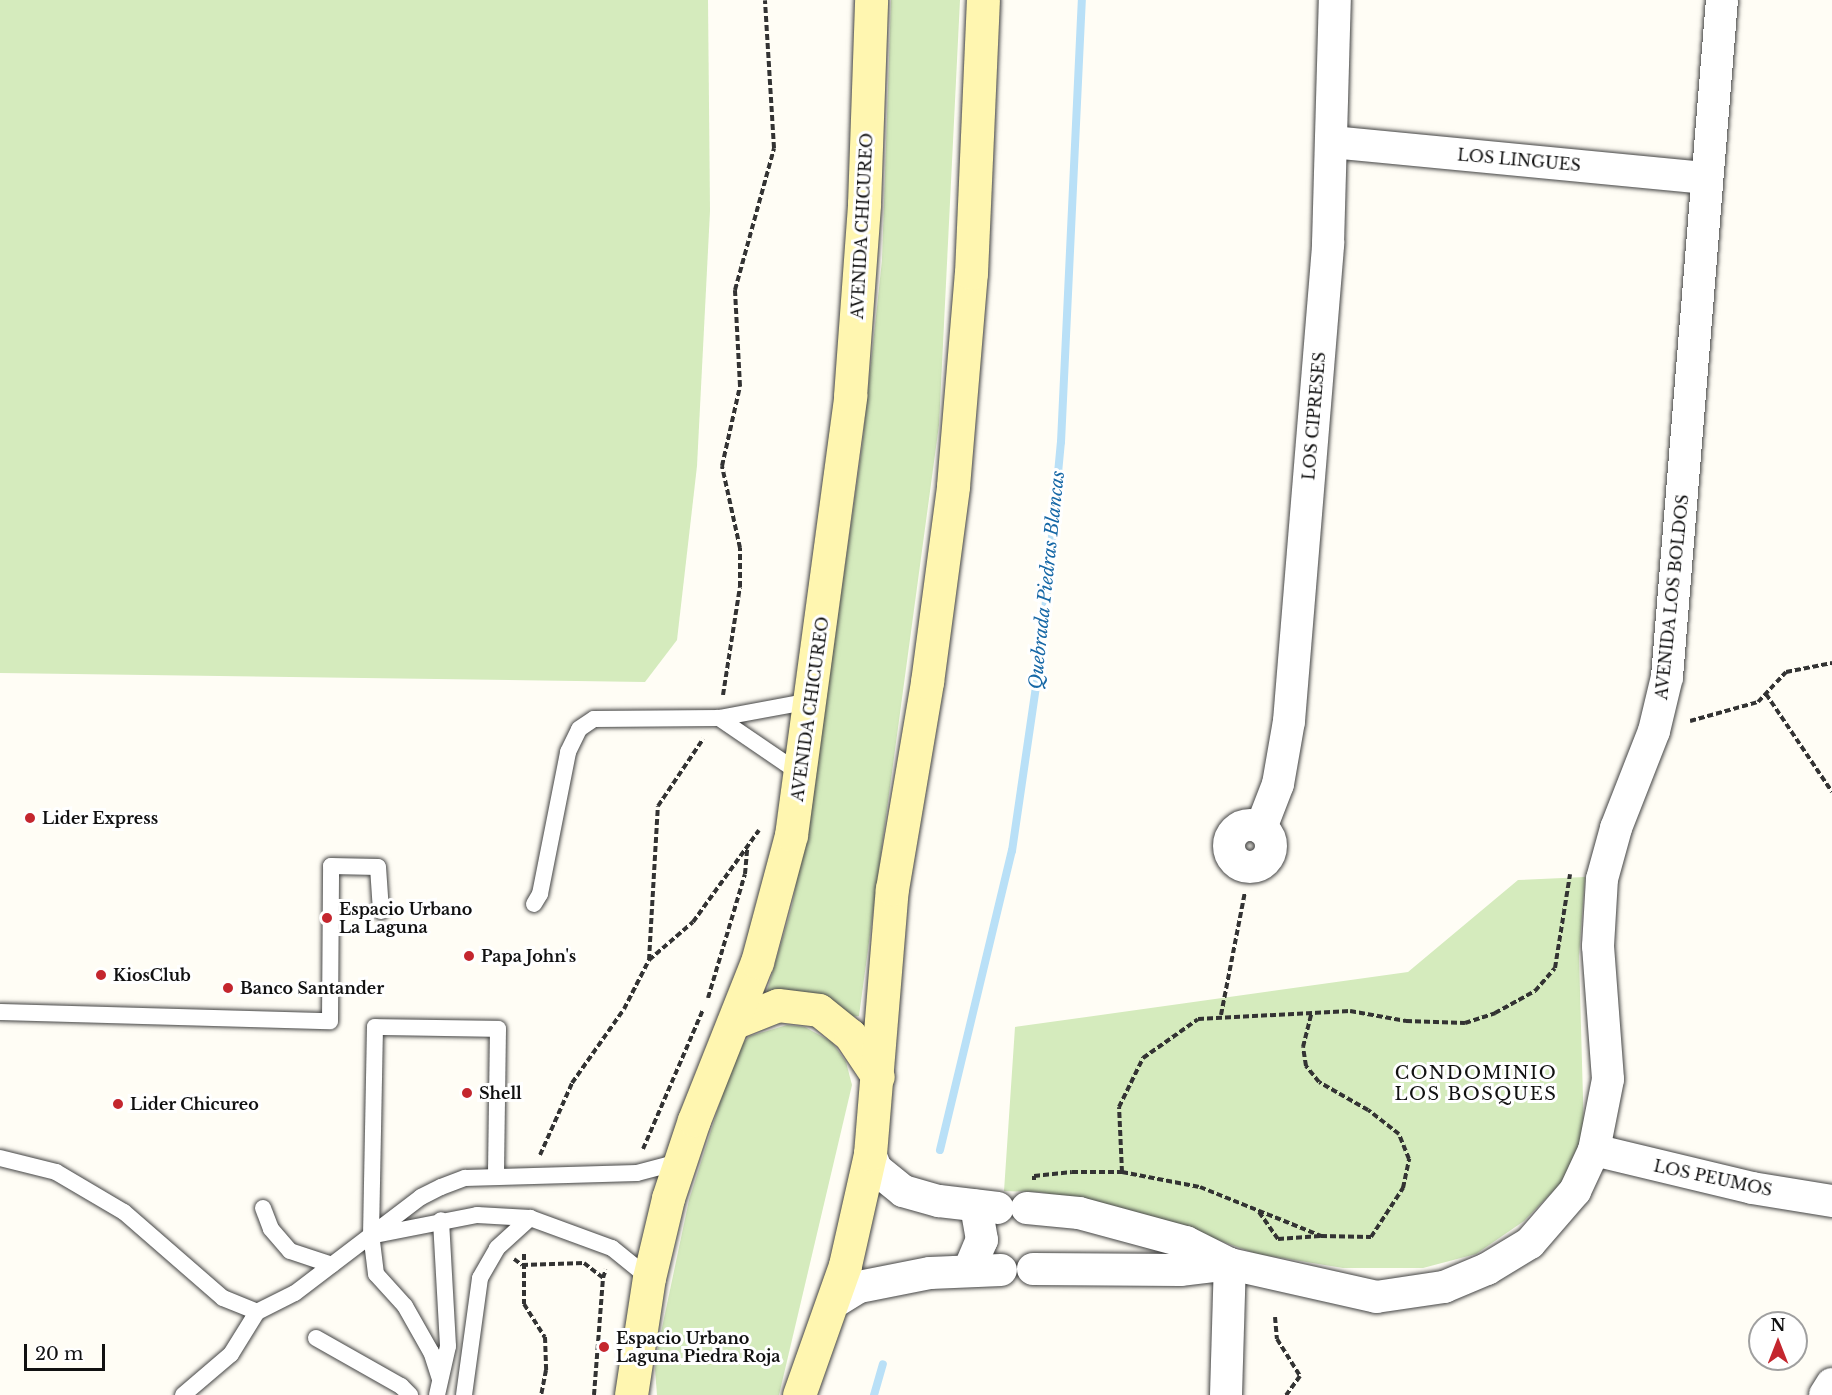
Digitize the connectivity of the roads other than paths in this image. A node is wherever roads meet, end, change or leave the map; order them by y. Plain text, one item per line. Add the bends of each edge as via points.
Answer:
1 (871, 0) edge
2 (983, 0) edge
3 (1335, 0) edge
4 (1722, 0) edge
5 (1332, 142) junction
6 (1706, 178) junction
7 (811, 701) junction
8 (718, 718) junction
9 (801, 774) junction
10 (1261, 828) dead end
11 (534, 904) dead end
12 (381, 911) dead end
13 (0, 1012) edge
14 (733, 1023) junction
15 (878, 1077) junction
16 (1594, 1150) junction
17 (870, 1154) junction
18 (0, 1158) edge
19 (679, 1162) junction
20 (496, 1176) junction
21 (1832, 1201) edge
22 (263, 1208) dead end
23 (1009, 1208) junction
24 (530, 1218) junction
25 (441, 1220) junction
26 (371, 1235) junction
27 (1230, 1264) junction
28 (332, 1265) junction
29 (1033, 1269) dead end
30 (969, 1270) junction
31 (1001, 1270) dead end
32 (649, 1278) junction
33 (833, 1303) junction
34 (257, 1312) junction
35 (316, 1338) dead end
36 (1832, 1384) edge
37 (438, 1387) edge
38 (633, 1391) edge
39 (183, 1395) edge
40 (410, 1395) edge
41 (464, 1395) edge
42 (799, 1395) edge
43 (1226, 1395) edge
44 (1825, 1395) edge

1 - 7 main road, AVENIDA CHICUREO via 864,204 851,384
2 - 15 main road via 972,262 953,486 927,682 890,908
3 - 5 street, LOS CIPRESES
4 - 6 street, AVENIDA LOS BOLDOS
5 - 6 street, LOS LINGUES
5 - 10 street, LOS CIPRESES via 1328,244 1289,721 1278,784
6 - 16 street, AVENIDA LOS BOLDOS via 1667,677 1654,731 1616,828 1600,900 1599,971 1608,1079
7 - 8 lane
7 - 9 main road, AVENIDA CHICUREO
8 - 9 lane
8 - 11 lane via 594,719 579,729 568,752 540,894
9 - 14 main road, AVENIDA CHICUREO via 773,914
12 - 13 lane via 378,867 331,866 330,1021
14 - 15 main road via 777,1005 819,1010 850,1035
14 - 19 main road, AVENIDA CHICUREO
15 - 17 main road
16 - 21 street, LOS PEUMOS via 1683,1173
16 - 27 street, AVENIDA LOS BOLDOS via 1566,1203 1530,1243 1487,1269 1444,1287 1376,1297
17 - 23 street, AVENIDA LOS BOLDOS via 876,1169 903,1191 939,1202
17 - 33 main road via 856,1226
18 - 34 lane via 56,1172 124,1212 223,1298
19 - 20 lane via 637,1173 536,1179
19 - 32 main road, AVENIDA CHICUREO
20 - 26 lane via 465,1178 441,1187 421,1197
20 - 26 lane via 498,1029 375,1028
22 - 28 lane via 271,1229 290,1251
23 - 27 street, AVENIDA LOS BOLDOS via 1079,1213 1186,1242
23 - 30 street via 982,1239
24 - 25 lane via 477,1215
24 - 32 lane via 612,1248
24 - 41 lane via 497,1248 480,1278
25 - 26 lane
25 - 37 lane via 448,1346
26 - 28 lane
26 - 37 lane via 376,1274 405,1306 431,1352
27 - 29 street, AVENIDA LOS BOLDOS via 1180,1270
27 - 43 street
28 - 34 lane via 294,1293
30 - 31 street
30 - 33 street via 859,1287
32 - 38 main road, AVENIDA CHICUREO
33 - 42 main road
34 - 39 lane via 231,1354
35 - 40 lane via 401,1386
36 - 44 street

